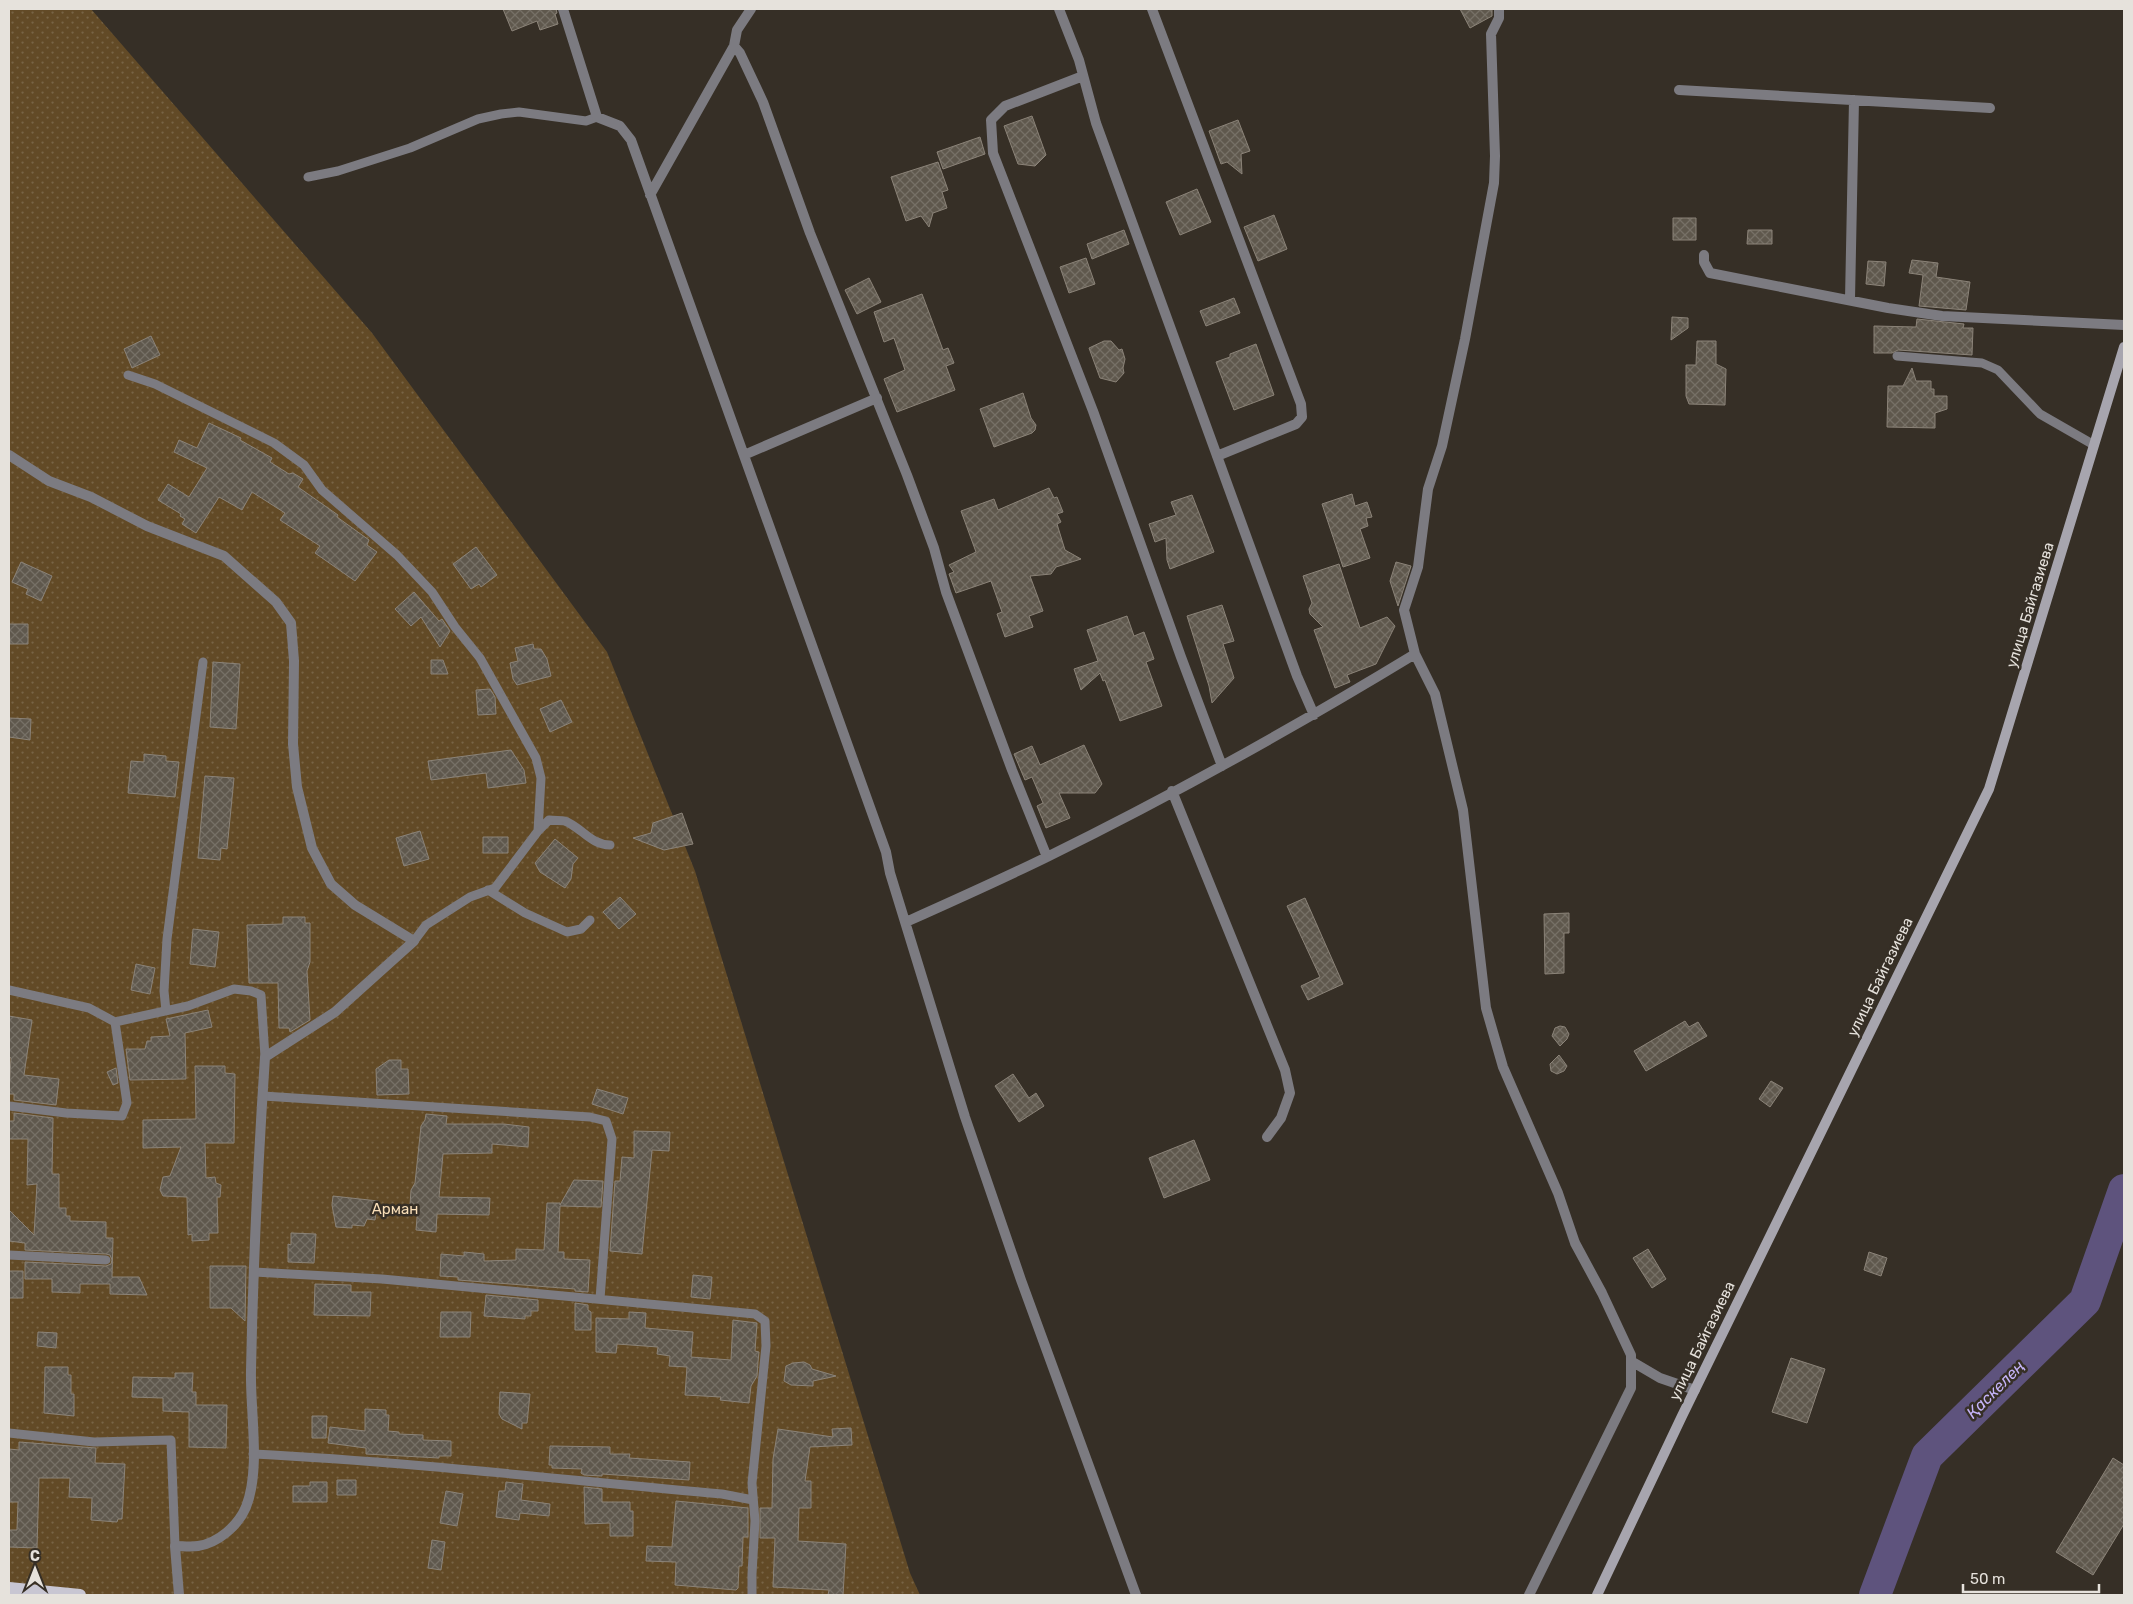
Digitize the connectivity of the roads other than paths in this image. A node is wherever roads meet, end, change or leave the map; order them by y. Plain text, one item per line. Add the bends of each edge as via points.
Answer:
1 (563, 9) edge
2 (750, 9) edge
3 (1059, 9) edge
4 (1152, 9) edge
5 (1499, 9) edge
6 (734, 46) junction
7 (1083, 76) junction
8 (1679, 90) dead end
9 (1854, 100) junction
10 (1990, 108) dead end
11 (597, 117) junction
12 (308, 177) dead end
13 (650, 195) junction
14 (1704, 255) dead end
15 (1850, 299) junction
16 (2124, 325) edge
17 (2124, 347) edge
18 (1897, 356) dead end
19 (128, 375) dead end
20 (877, 398) junction
21 (2094, 445) junction
22 (9, 455) edge
23 (744, 455) junction
24 (1217, 456) junction
25 (1415, 654) junction
26 (203, 662) dead end
27 (1314, 715) junction
28 (1222, 766) junction
29 (1172, 791) junction
30 (538, 831) junction
31 (610, 845) dead end
32 (1047, 857) junction
33 (488, 890) junction
34 (590, 920) dead end
35 (906, 922) junction
36 (414, 941) junction
37 (9, 990) edge
38 (166, 1011) junction
39 (115, 1022) junction
40 (265, 1057) junction
41 (262, 1096) junction
42 (9, 1106) edge
43 (1267, 1137) dead end
44 (9, 1255) edge
45 (106, 1260) dead end
46 (254, 1272) junction
47 (600, 1299) junction
48 (1631, 1361) junction
49 (1695, 1390) junction
50 (9, 1433) edge
51 (253, 1454) junction
52 (753, 1500) junction
53 (175, 1546) junction
54 (9, 1588) edge
55 (80, 1595) edge
56 (178, 1595) edge
57 (752, 1595) edge
58 (1136, 1595) edge
59 (1528, 1595) edge
60 (1597, 1595) edge

1 - 11 street
2 - 6 street via 737,30
3 - 7 street
4 - 24 street via 1301,404 1302,417 1296,424
5 - 25 street via 1499,18 1491,34 1494,183 1466,339 1442,446 1428,489 1418,567 1404,610
6 - 13 street
6 - 20 street via 763,102 810,233
7 - 24 street via 1096,123
7 - 28 street via 1005,106 991,120 993,153 1093,411
8 - 9 street
9 - 10 street
9 - 15 street
11 - 12 lane via 586,121 519,112 501,114 478,119 410,148
11 - 13 street via 620,126 631,140
13 - 23 street
14 - 15 street via 1710,273
15 - 16 street via 1942,316
17 - 21 main road, улица Байгазиева
18 - 21 lane via 1982,363 1998,370 2040,414
19 - 30 lane via 155,384 281,449 304,465 322,490 397,555 432,592 480,658 536,758 541,778
20 - 23 street
20 - 32 street via 934,548 946,592
21 - 49 main road, улица Байгазиева via 1989,789
22 - 36 street via 50,481 91,497 147,526 224,556 276,602 291,623 297,787 312,848 331,884 355,905
23 - 35 street via 875,818
24 - 27 street
25 - 27 street
25 - 48 street via 1436,694 1463,810 1486,1008 1503,1067 1558,1193 1575,1243 1602,1293
26 - 38 lane via 167,939
27 - 28 street
28 - 29 street
29 - 32 street
29 - 43 street via 1286,1070 1290,1093 1281,1118
30 - 31 lane via 549,820 564,821 591,840
30 - 33 lane via 495,888
32 - 35 street
33 - 34 lane via 525,913 566,932 581,929
33 - 36 lane via 470,897 426,925
35 - 58 street via 974,1144
36 - 40 street via 335,1012
37 - 39 lane via 89,1008
38 - 39 lane
38 - 40 lane via 234,989 261,995
39 - 42 lane via 127,1103 122,1116
40 - 41 street
41 - 46 street
41 - 47 lane via 590,1117 606,1122 612,1139
44 - 45 lane
46 - 47 lane via 382,1279
46 - 51 street
47 - 52 lane via 734,1311 755,1314 765,1321 766,1346
48 - 49 street via 1660,1378
48 - 59 street via 1631,1388
49 - 60 main road, улица Байгазиева
50 - 53 lane via 94,1442 171,1440
51 - 52 lane via 456,1469 722,1494
51 - 53 street via 253,1477 246,1507 234,1526 217,1539 198,1546
52 - 57 lane
53 - 56 street
54 - 55 main road

